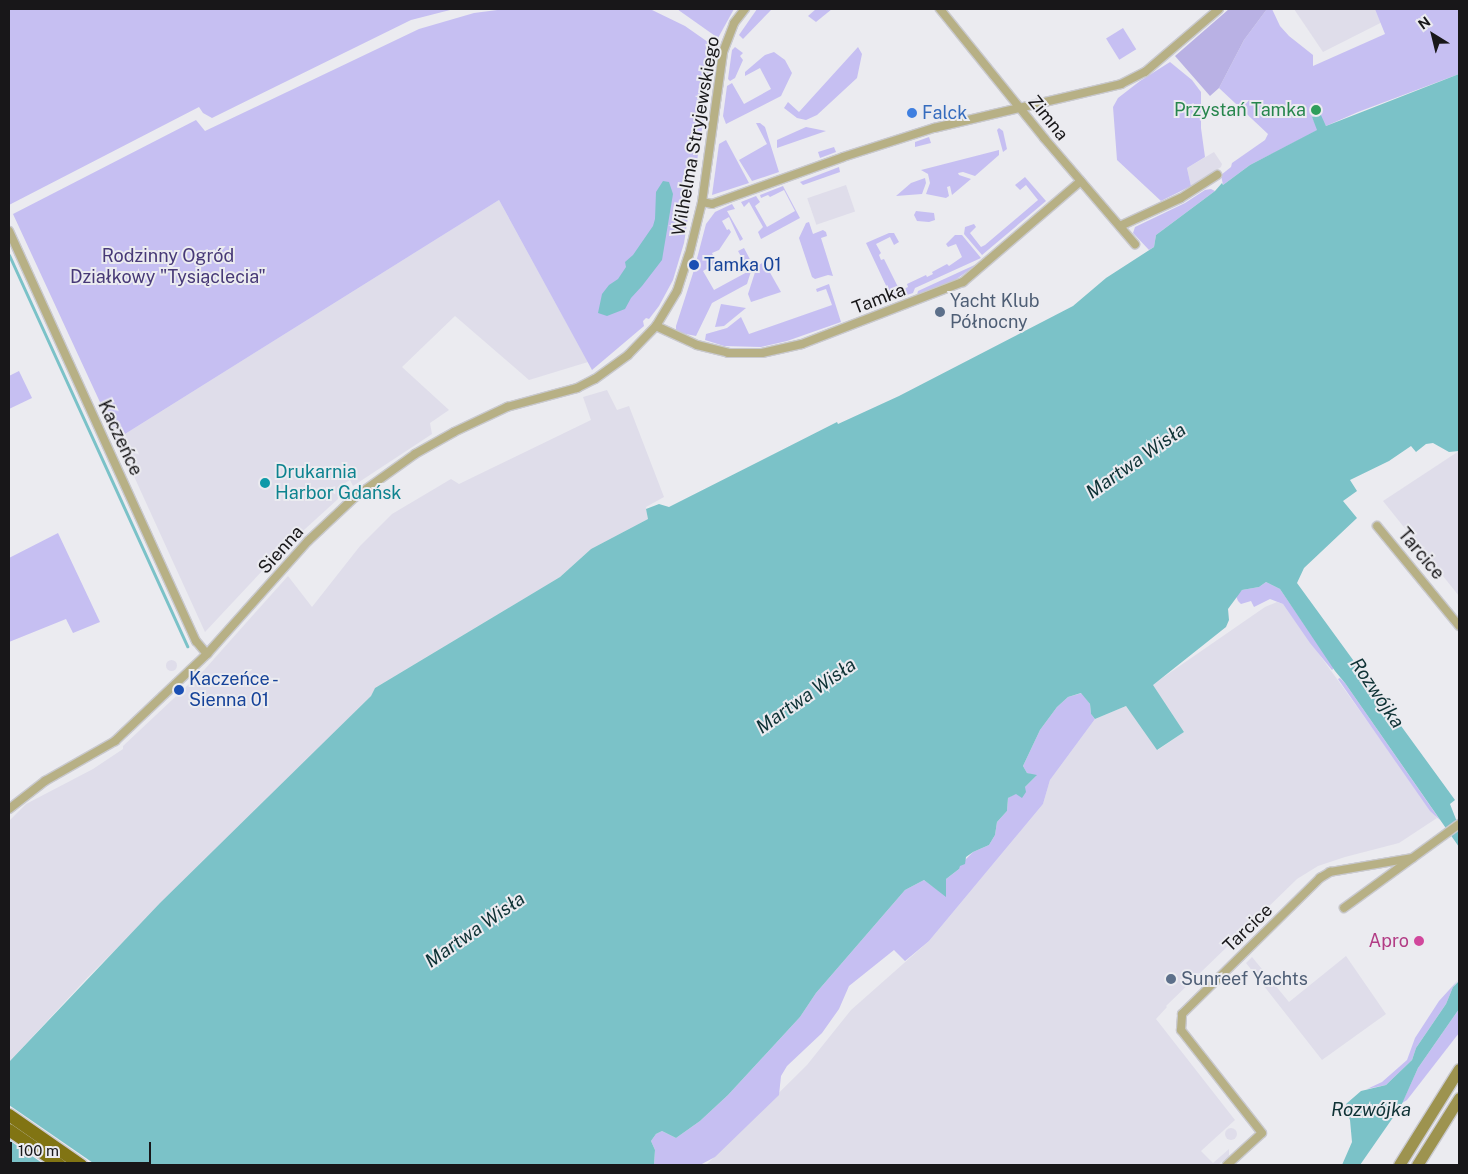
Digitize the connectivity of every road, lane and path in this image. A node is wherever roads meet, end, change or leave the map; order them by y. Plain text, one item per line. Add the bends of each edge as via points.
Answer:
1 (745, 9) edge
2 (940, 9) edge
3 (1219, 9) edge
4 (1020, 107) junction
5 (1217, 175) dead end
6 (1081, 180) junction
7 (702, 202) junction
8 (1120, 226) junction
9 (9, 231) edge
10 (1135, 244) dead end
11 (656, 326) junction
12 (1377, 526) dead end
13 (1459, 626) edge
14 (207, 654) junction
15 (9, 809) edge
16 (1459, 824) edge
17 (1412, 858) junction
18 (1344, 908) dead end
19 (1459, 1069) edge
20 (1459, 1098) edge
21 (9, 1115) edge
22 (9, 1130) edge
23 (60, 1165) edge
24 (81, 1165) edge
25 (1227, 1165) edge
26 (1399, 1165) edge
27 (1417, 1165) edge

1 - 7 street, Wilhelma Stryjewskiego via 730,31 723,52
2 - 4 street, Zimna
3 - 4 street via 1145,72 1121,84
4 - 6 street, Zimna
4 - 7 street via 918,133 712,204
5 - 8 street via 1181,198
6 - 8 street, Zimna
6 - 11 street, Tamka via 963,282 802,344 762,353 728,353 697,345
7 - 11 street, Wilhelma Stryjewskiego via 677,291
8 - 10 street, Zimna
9 - 14 street, Kaczeńce via 196,642
11 - 14 street, Sienna via 628,355 577,388 516,404 474,422 428,446 389,472 327,522
12 - 13 street, Tarcice
14 - 15 street, Sienna via 115,741 45,781
16 - 17 street, Tarcice
17 - 18 street, Tarcice
17 - 25 street, Tarcice via 1330,872 1320,878 1182,1014 1180,1030 1262,1133
19 - 26 main road
20 - 27 main road
21 - 24 highway
22 - 23 highway

